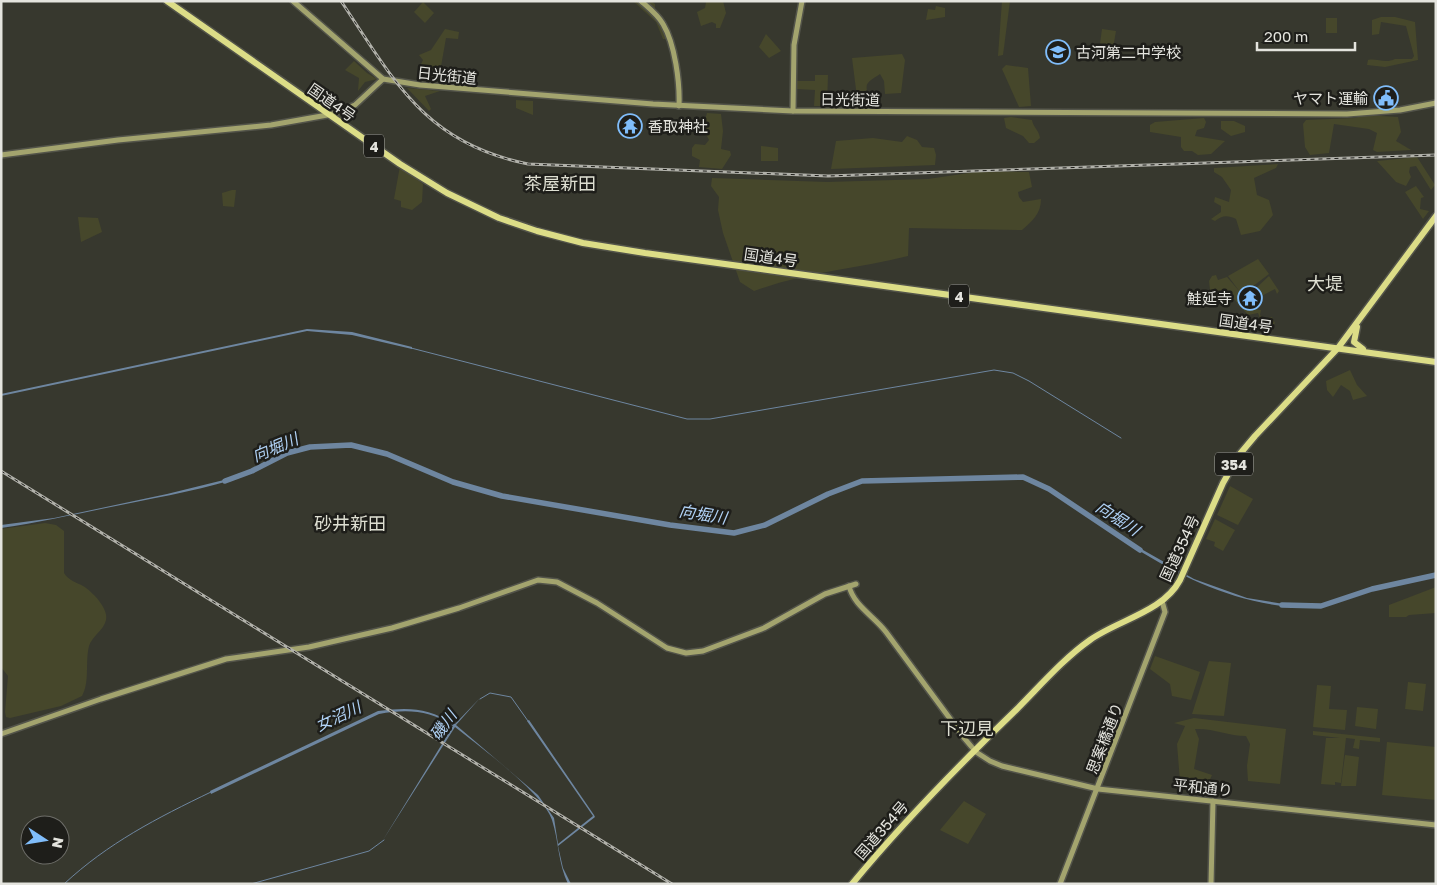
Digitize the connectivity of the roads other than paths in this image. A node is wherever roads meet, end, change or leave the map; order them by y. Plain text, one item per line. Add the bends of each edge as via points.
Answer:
1 (167, 1) edge
2 (293, 1) edge
3 (641, 1) edge
4 (802, 1) edge
5 (383, 79) junction
6 (1436, 103) edge
7 (679, 106) junction
8 (793, 111) junction
9 (328, 114) junction
10 (1, 155) edge
11 (1436, 216) edge
12 (1358, 323) junction
13 (1314, 345) junction
14 (1338, 348) junction
15 (1379, 354) junction
16 (1436, 362) edge
17 (1320, 368) junction
18 (856, 584) dead end
19 (849, 586) junction
20 (1162, 601) junction
21 (1, 734) edge
22 (975, 750) junction
23 (1098, 789) junction
24 (1213, 801) junction
25 (1436, 825) edge
26 (852, 884) edge
27 (1060, 884) edge
28 (1211, 884) edge

1 - 9 highway, 国道4号 / 4
2 - 5 street
3 - 7 street via 656,14 666,32 679,82
4 - 8 street via 794,45
5 - 7 street, 日光街道 via 466,90
5 - 9 street via 355,105
6 - 8 street, 日光街道 via 1400,110 1340,114
7 - 8 street, 日光街道
9 - 10 street via 268,125
9 - 13 highway, 国道4号 / 4 via 455,198 506,221 568,240
11 - 12 highway, 国道354号 / 354
12 - 14 highway, 国道354号 / 354
12 - 15 highway via 1355,344
13 - 14 highway, 国道4号 / 4
13 - 17 highway via 1326,352
14 - 15 highway, 国道4号 / 4
14 - 17 highway, 国道354号 / 354
15 - 16 highway, 国道4号 / 4
17 - 20 highway, 国道354号 / 354 via 1239,455 1223,482 1180,580
18 - 19 street
19 - 21 street via 825,594 764,628 686,653 667,648 597,603 557,582 534,580 459,608 392,628 309,647 226,660
19 - 22 street, 平和通り via 856,603 877,620
20 - 22 highway, 国道354号 / 354 via 1105,630 1084,645
20 - 23 street, 思案橋通り via 1165,612
22 - 23 street, 平和通り via 1002,766
22 - 26 highway, 国道354号 / 354 via 895,832
23 - 24 street, 平和通り
23 - 27 street, 思案橋通り
24 - 25 street, 平和通り
24 - 28 street

